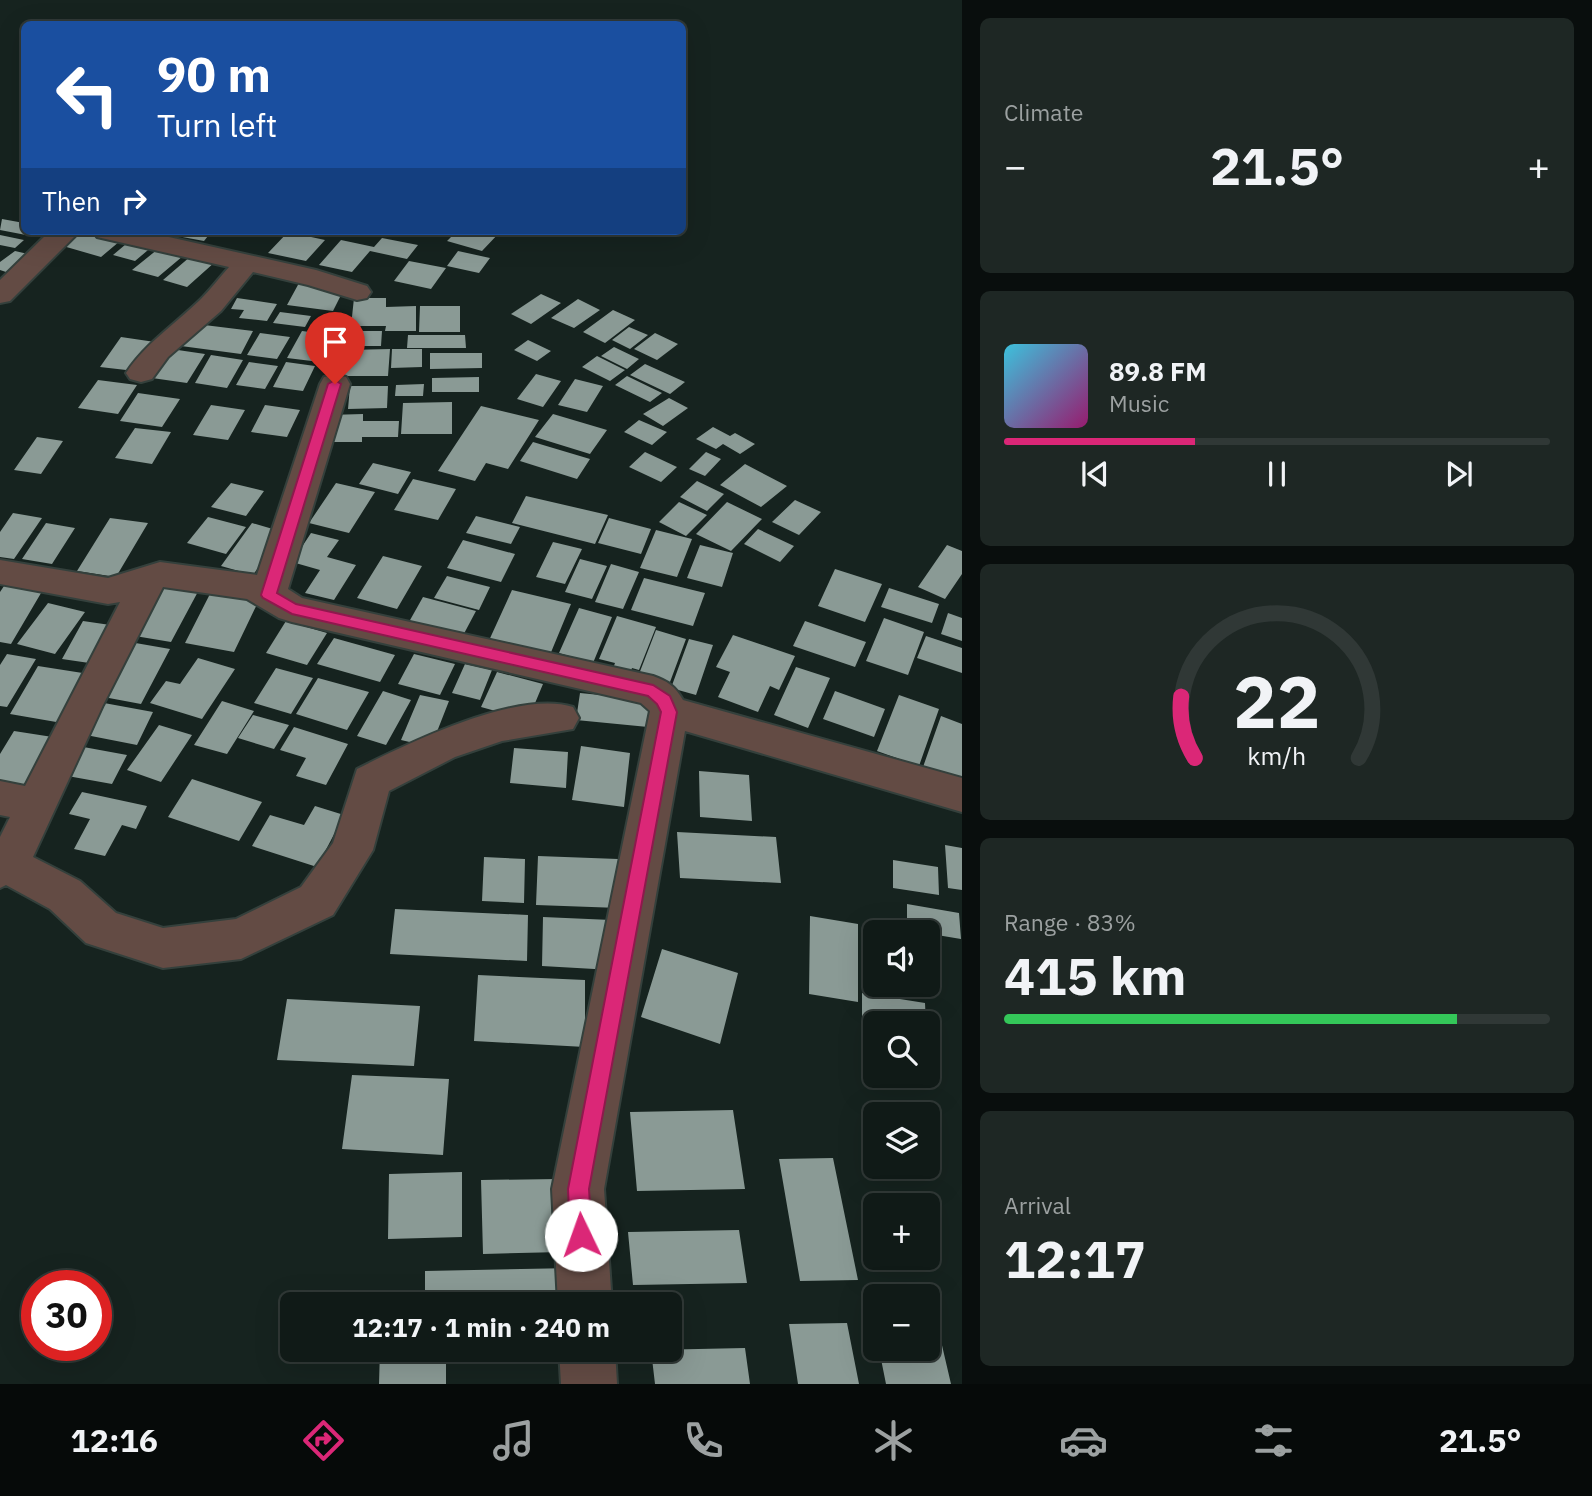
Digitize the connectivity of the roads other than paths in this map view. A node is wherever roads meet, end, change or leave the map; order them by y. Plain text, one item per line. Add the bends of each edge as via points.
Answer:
1 (61, 235) edge
2 (124, 235) edge
3 (247, 262) junction
4 (357, 292) dead end
5 (0, 295) edge
6 (141, 373) dead end
7 (335, 384) dead end
8 (0, 572) edge
9 (150, 578) junction
10 (268, 595) junction
11 (669, 712) junction
12 (559, 718) dead end
13 (962, 795) edge
14 (18, 801) edge
15 (4, 867) edge
16 (583, 1292) edge
17 (588, 1362) edge
18 (589, 1384) edge

1 - 5 street
2 - 3 street
3 - 4 street
3 - 6 street via 211,305 158,351
7 - 10 street
8 - 9 street via 108,591
9 - 10 street via 160,573 256,587
9 - 14 street
10 - 11 street via 292,609 653,691
11 - 13 street
11 - 16 street via 578,1189
12 - 15 street via 500,726 453,742 371,781 352,850 317,901 241,939 163,947 102,929 65,895
14 - 15 street
17 - 18 street

